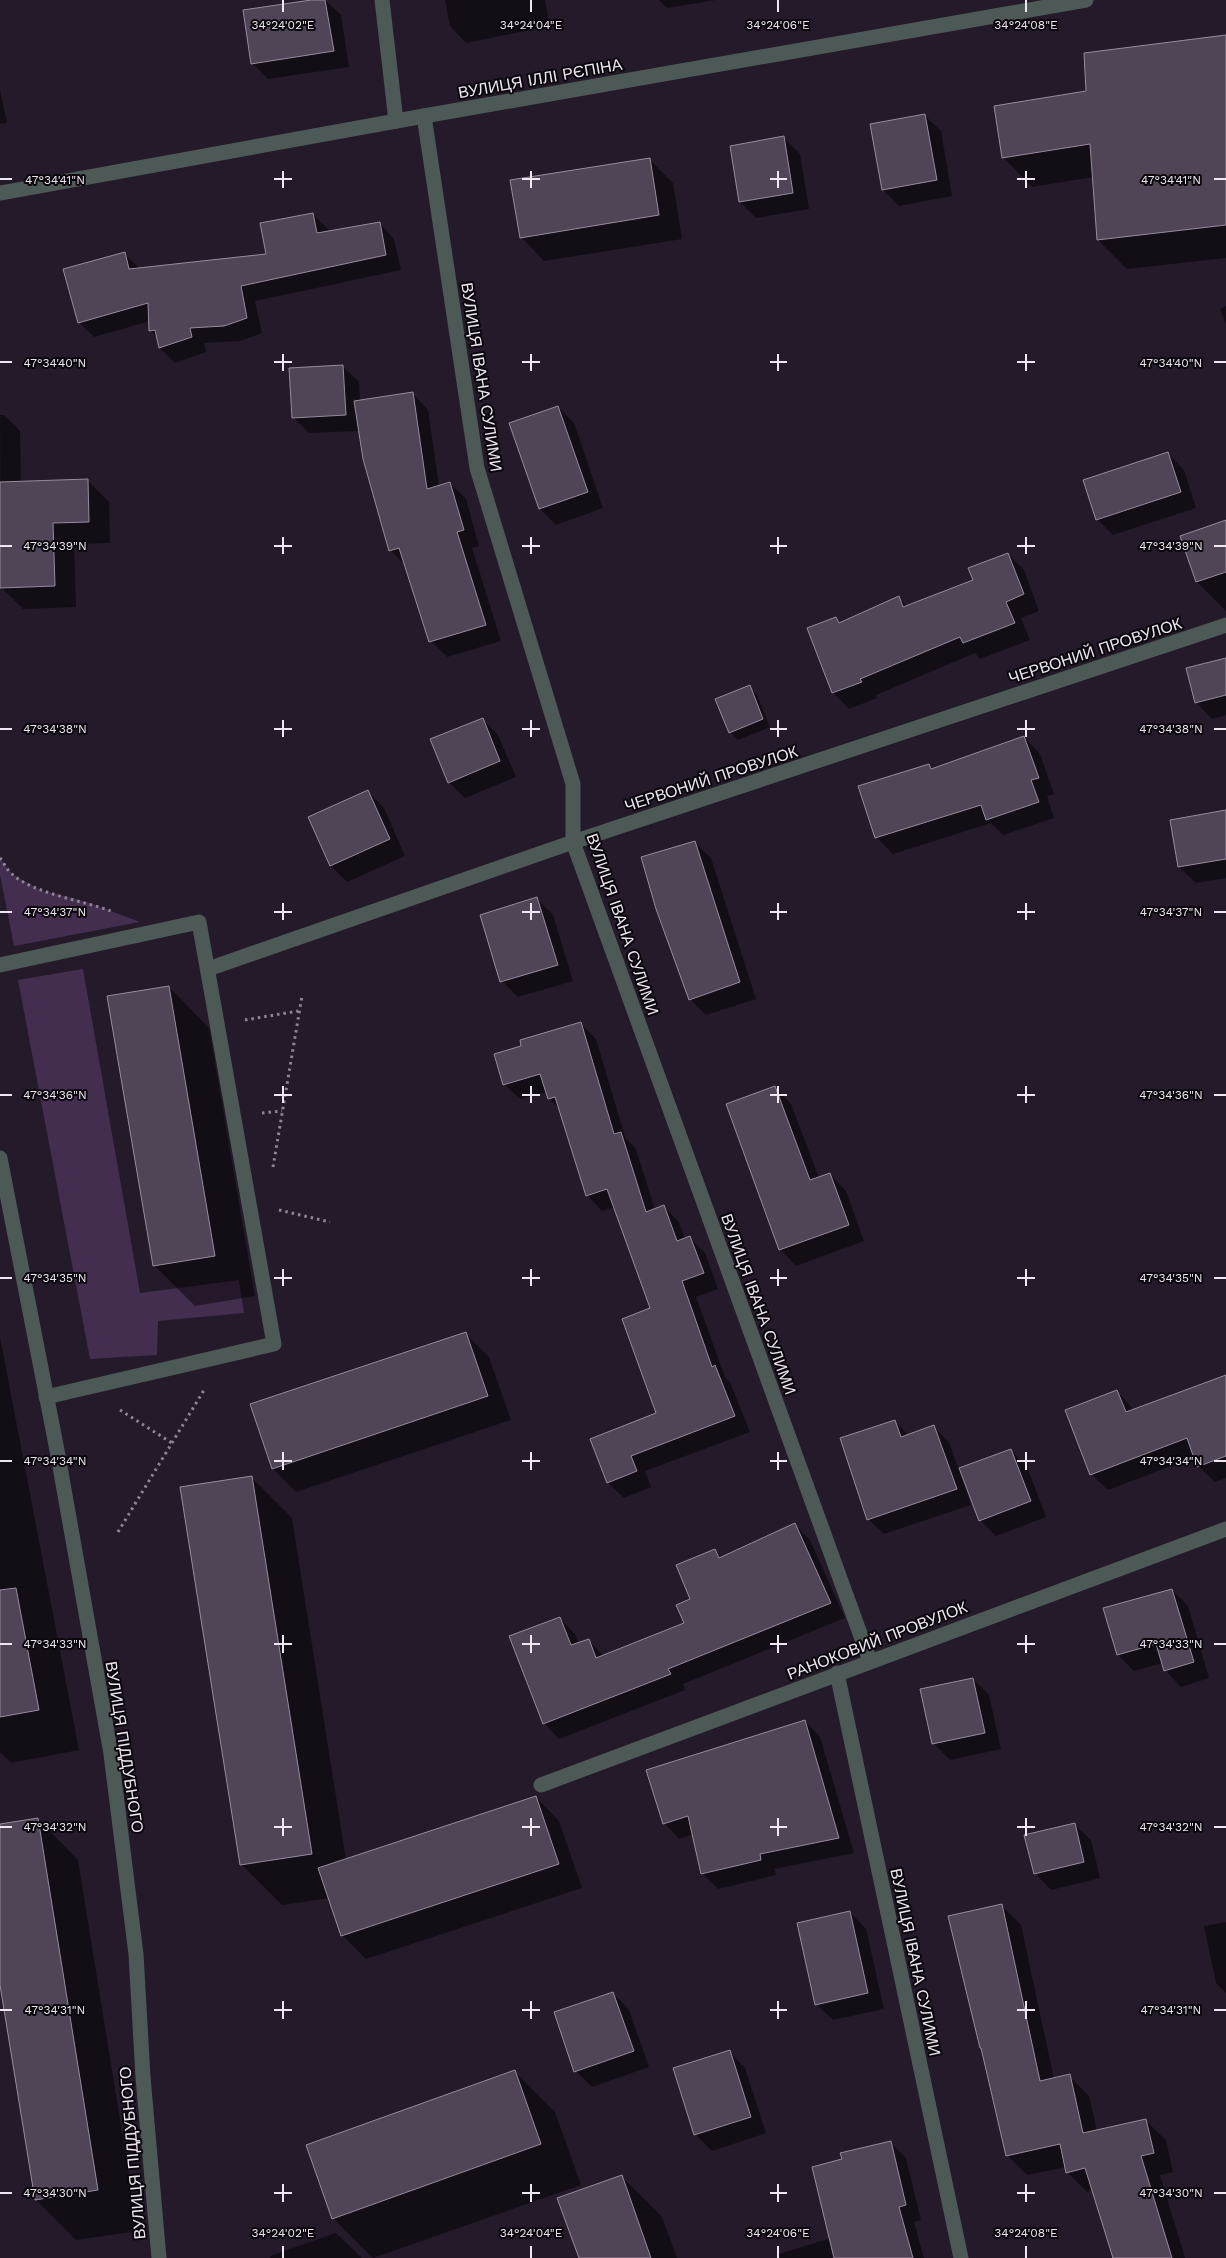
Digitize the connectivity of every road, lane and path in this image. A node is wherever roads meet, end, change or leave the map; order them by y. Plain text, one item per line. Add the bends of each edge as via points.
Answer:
1 (382, 0) edge
2 (1086, 0) edge
3 (1026, 5) edge
4 (424, 116) junction
5 (396, 121) junction
6 (0, 193) edge
7 (1226, 624) edge
8 (573, 842) junction
9 (0, 858) edge
10 (113, 912) dead end
11 (0, 965) edge
12 (208, 969) junction
13 (302, 996) dead end
14 (299, 1012) junction
15 (218, 1025) junction
16 (0, 1158) edge
17 (273, 1169) dead end
18 (249, 1204) junction
19 (330, 1222) dead end
20 (225, 1355) junction
21 (86, 1388) junction
22 (46, 1397) junction
23 (172, 1443) junction
24 (1226, 1529) edge
25 (118, 1532) dead end
26 (870, 1660) junction
27 (838, 1673) junction
28 (540, 1785) dead end
29 (159, 2258) edge
30 (961, 2258) edge

1 - 5 street
2 - 3 street, ВУЛИЦЯ ІЛЛІ РЄПІНА
3 - 4 street, ВУЛИЦЯ ІЛЛІ РЄПІНА
4 - 5 street, ВУЛИЦЯ ІЛЛІ РЄПІНА
4 - 8 street, ВУЛИЦЯ ІВАНА СУЛИМИ via 477,468 573,784
5 - 6 street, ВУЛИЦЯ ІЛЛІ РЄПІНА
7 - 8 street, ЧЕРВОНИЙ ПРОВУЛОК
8 - 12 street, ЧЕРВОНИЙ ПРОВУЛОК
8 - 26 street, ВУЛИЦЯ ІВАНА СУЛИМИ
9 - 10 path via 12,874 40,890
11 - 12 street via 198,922
12 - 15 street
13 - 14 path
14 - 15 path
14 - 17 path
15 - 18 street
16 - 22 street, ВУЛИЦЯ ПІДДУБНОГО
18 - 19 path
18 - 20 street via 274,1344
20 - 21 street
20 - 23 path
21 - 22 street
21 - 23 path
22 - 29 street, ВУЛИЦЯ ПІДДУБНОГО via 111,1754 136,1954
23 - 25 path
24 - 26 street, РАНОКОВИЙ ПРОВУЛОК
26 - 27 street, РАНОКОВИЙ ПРОВУЛОК
27 - 28 street, РАНОКОВИЙ ПРОВУЛОК
27 - 30 street, ВУЛИЦЯ ІВАНА СУЛИМИ

